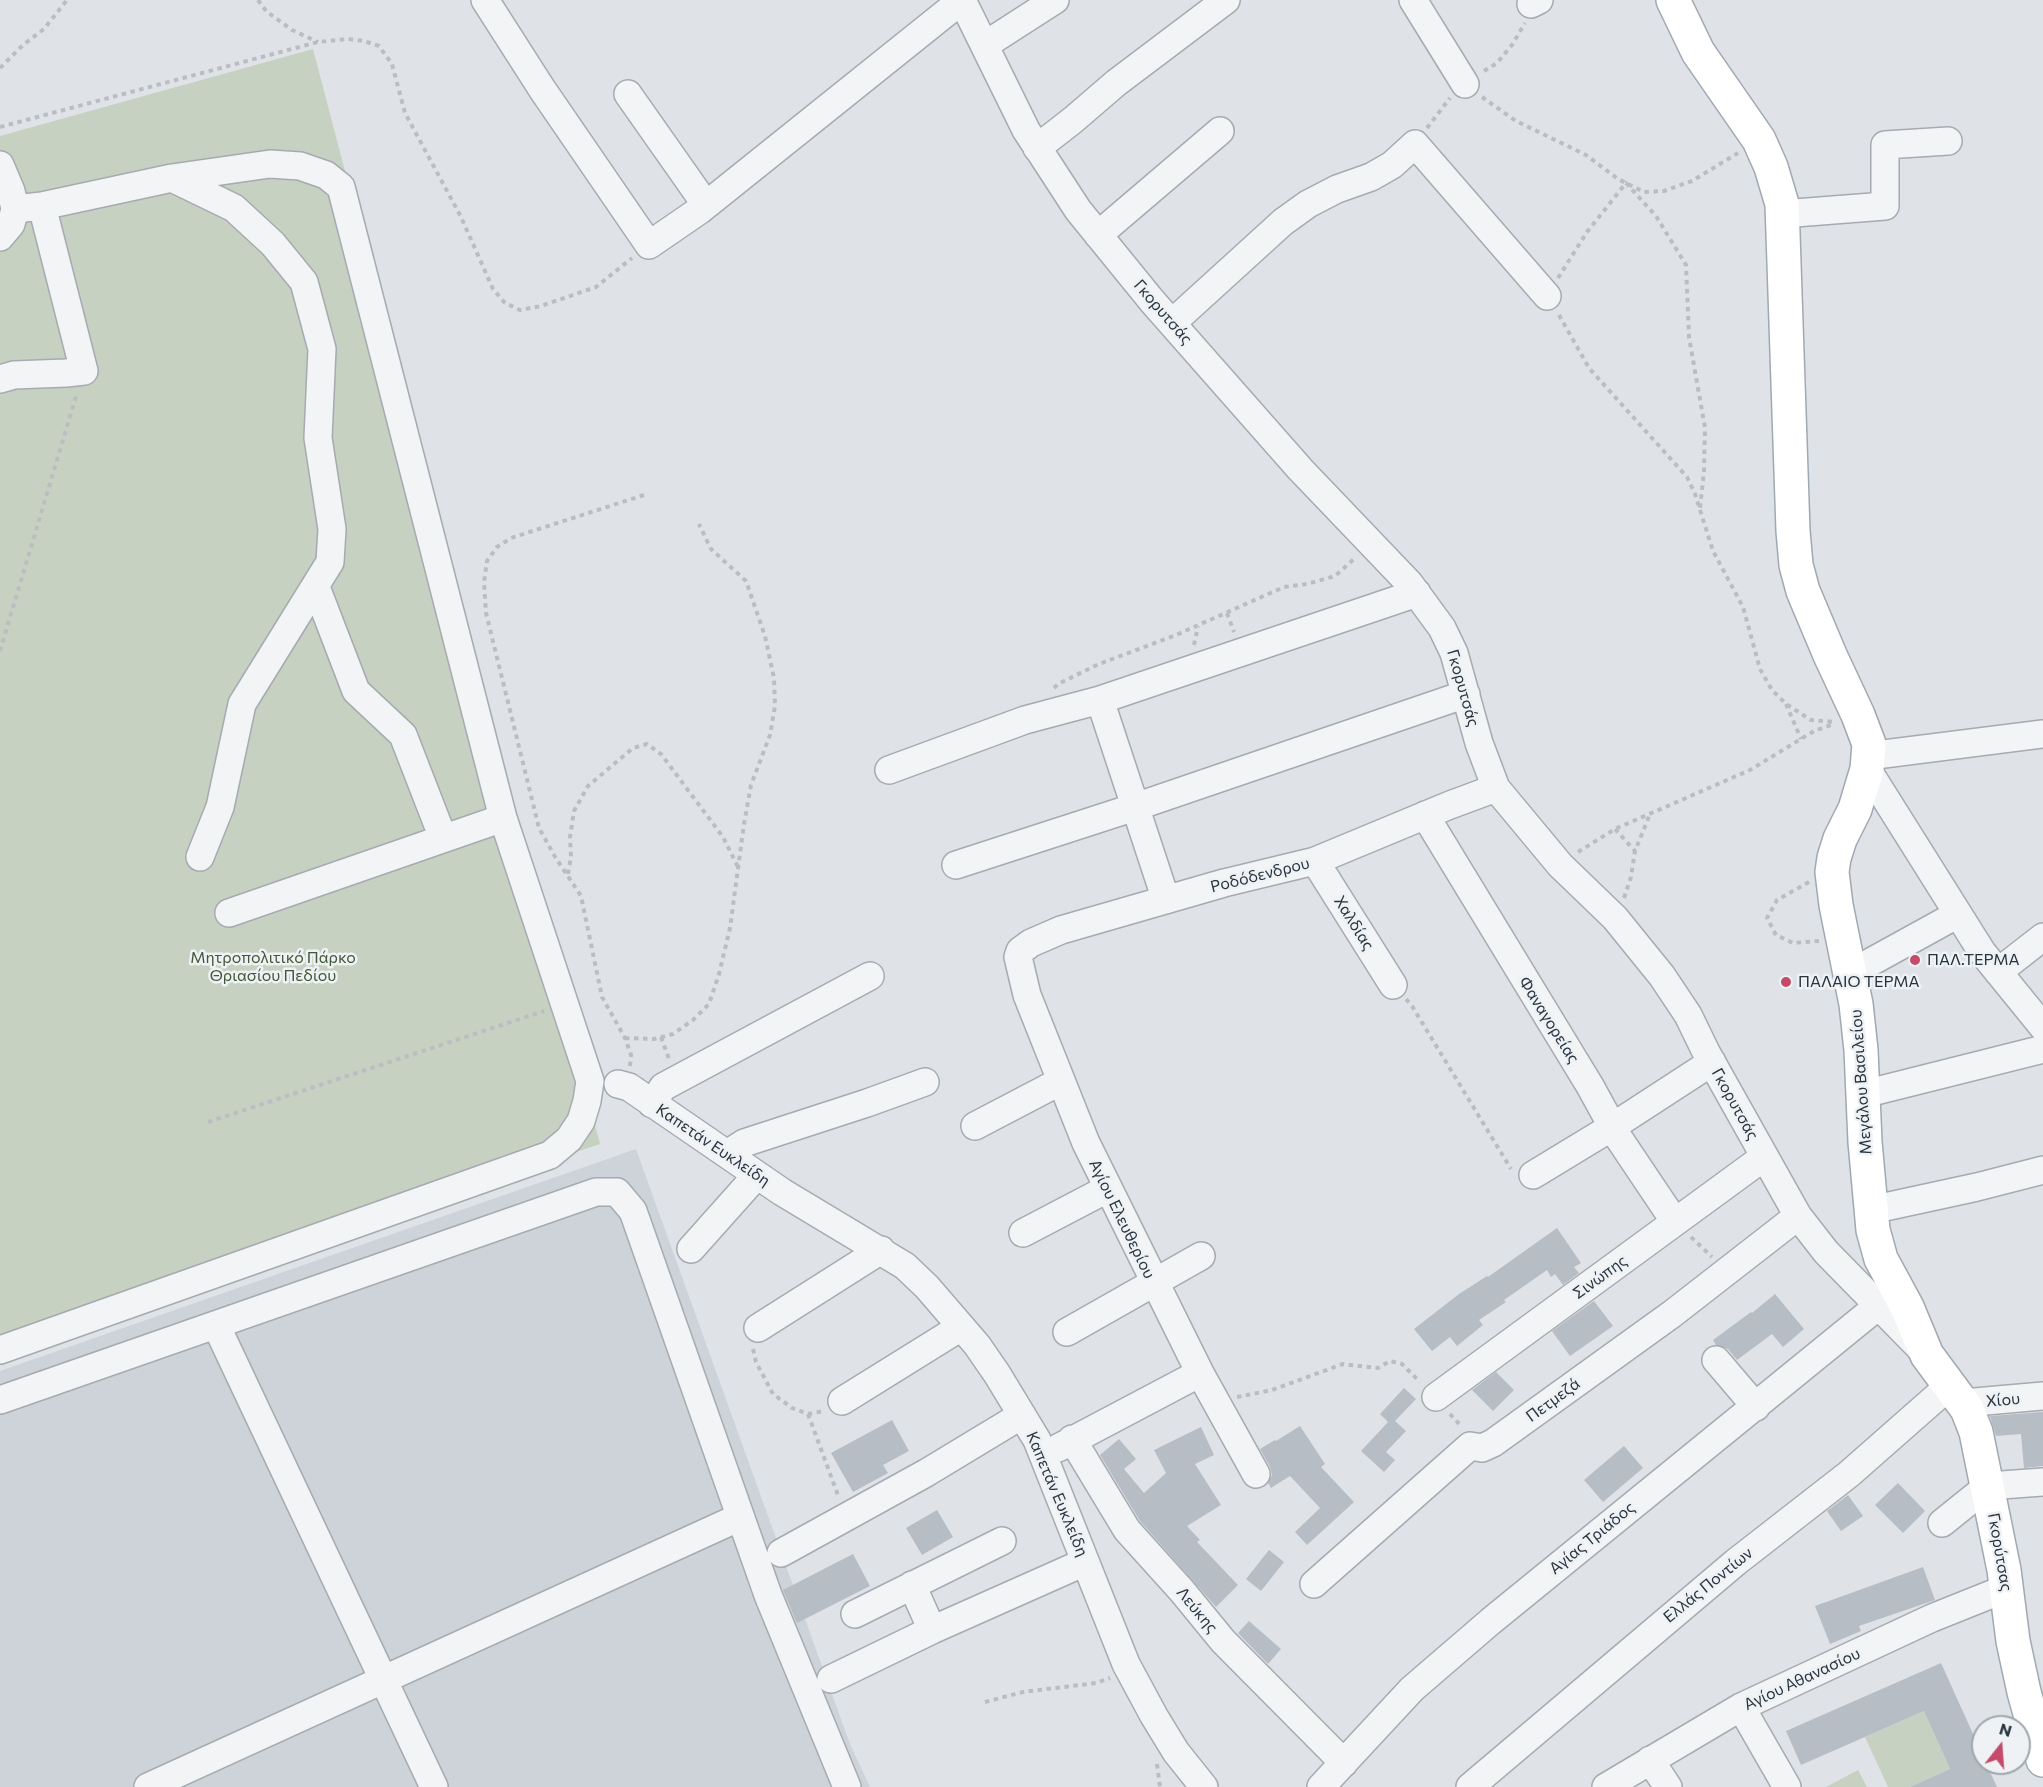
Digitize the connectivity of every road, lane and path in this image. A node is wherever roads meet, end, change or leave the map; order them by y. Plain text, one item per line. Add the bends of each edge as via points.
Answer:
1 (67, 0) edge
2 (258, 0) edge
3 (485, 0) edge
4 (962, 0) edge
5 (1054, 0) edge
6 (1226, 0) edge
7 (1413, 0) edge
8 (1673, 0) edge
9 (318, 42) junction
10 (985, 45) junction
11 (0, 68) edge
12 (1465, 84) joint
13 (628, 94) dead end
14 (0, 127) edge
15 (1220, 131) dead end
16 (1759, 140) junction
17 (1948, 141) dead end
18 (1037, 148) junction
19 (0, 165) edge
20 (172, 178) junction
21 (1626, 183) junction
22 (706, 205) junction
23 (42, 206) junction
24 (15, 209) junction
25 (1782, 214) junction
26 (1098, 235) junction
27 (0, 237) edge
28 (649, 245) junction
29 (1547, 296) junction
30 (1172, 323) junction
31 (84, 371) junction
32 (0, 379) edge
33 (645, 495) dead end
34 (1700, 508) junction
35 (699, 524) dead end
36 (1368, 540) junction
37 (316, 587) junction
38 (1417, 593) junction
39 (0, 651) edge
40 (1051, 691) dead end
41 (1466, 694) junction
42 (1100, 700) junction
43 (1786, 704) junction
44 (2043, 734) edge
45 (1801, 739) junction
46 (1868, 763) junction
47 (889, 770) dead end
48 (1496, 788) junction
49 (1135, 807) junction
50 (1650, 814) junction
51 (1425, 815) junction
52 (503, 818) junction
53 (1615, 829) junction
54 (443, 838) junction
55 (1635, 851) junction
56 (200, 857) dead end
57 (1315, 861) junction
58 (956, 865) dead end
59 (1560, 865) junction
60 (738, 868) junction
61 (1832, 872) junction
62 (568, 874) junction
63 (1166, 900) junction
64 (229, 913) dead end
65 (1958, 914) junction
66 (1615, 918) junction
67 (2043, 937) edge
68 (1842, 938) junction
69 (1020, 951) joint
70 (1998, 972) junction
71 (1849, 974) junction
72 (870, 976) dead end
73 (1394, 985) joint
74 (564, 1004) junction
75 (2043, 1027) edge
76 (625, 1038) junction
77 (2043, 1049) edge
78 (1712, 1062) junction
79 (1061, 1081) junction
80 (925, 1082) dead end
81 (623, 1085) joint
82 (1864, 1094) junction
83 (652, 1104) junction
84 (208, 1122) dead end
85 (975, 1126) dead end
86 (1612, 1127) junction
87 (727, 1154) junction
88 (1764, 1157) junction
89 (2043, 1170) edge
90 (757, 1174) junction
91 (1533, 1175) joint
92 (1107, 1189) junction
93 (1871, 1210) junction
94 (1798, 1216) junction
95 (1676, 1222) junction
96 (1023, 1233) dead end
97 (691, 1249) dead end
98 (881, 1250) junction
99 (1201, 1256) dead end
100 (1726, 1271) junction
101 (1154, 1283) junction
102 (1878, 1306) junction
103 (216, 1325) junction
104 (961, 1327) junction
105 (758, 1328) joint
106 (1067, 1332) dead end
107 (0, 1350) edge
108 (1927, 1355) junction
109 (1716, 1360) dead end
110 (1200, 1373) junction
111 (1956, 1395) junction
112 (2043, 1396) edge
113 (1436, 1397) junction
114 (0, 1400) edge
115 (842, 1401) joint
116 (1215, 1401) junction
117 (1756, 1407) junction
118 (808, 1414) junction
119 (1022, 1415) junction
120 (1072, 1439) junction
121 (1475, 1447) junction
122 (1044, 1457) junction
123 (1256, 1474) dead end
124 (2043, 1482) edge
125 (1988, 1486) junction
126 (847, 1516) junction
127 (740, 1517) junction
128 (1942, 1523) dead end
129 (1002, 1541) dead end
130 (781, 1553) dead end
131 (1085, 1562) junction
132 (1314, 1584) dead end
133 (912, 1585) junction
134 (2007, 1588) junction
135 (855, 1614) dead end
136 (932, 1630) junction
137 (1130, 1672) junction
138 (384, 1679) junction
139 (831, 1679) dead end
140 (985, 1702) dead end
141 (1741, 1707) junction
142 (1650, 1760) junction
143 (2043, 1760) edge
144 (1344, 1763) junction
145 (148, 1787) edge
146 (434, 1787) edge
147 (847, 1787) edge
148 (1204, 1787) edge
149 (1321, 1787) edge
150 (1470, 1787) edge
151 (1606, 1787) edge
152 (1668, 1787) edge
153 (1787, 1787) edge

1 - 11 path via 44,29
2 - 9 path via 292,30
3 - 28 street
4 - 10 street, Γκορυτσάς
4 - 22 street
5 - 10 street
6 - 18 street
7 - 12 street
8 - 16 main road via 1698,52
9 - 14 path
9 - 28 path via 364,41 379,46 392,64 405,113 493,289 505,303 520,310 596,287
10 - 18 street, Γκορυτσάς
12 - 21 path via 1516,121 1586,155
13 - 22 street
15 - 26 street
16 - 21 path via 1692,181 1664,192 1644,192
16 - 25 main road via 1777,185
17 - 25 street via 1885,145 1885,206
18 - 26 street, Γκορυτσάς
19 - 24 street
20 - 23 street
20 - 37 street via 234,208 273,244 304,282 322,349 318,438 332,529 330,562
20 - 52 street via 270,164 300,166 326,175 341,187
21 - 29 path via 1587,232
21 - 34 path via 1656,216 1686,266 1689,337 1705,428
22 - 28 street
23 - 24 street
23 - 31 street
24 - 27 street via 11,224
25 - 46 main road via 1796,565 1803,591 1869,744
26 - 30 street, Γκορυτσάς
29 - 30 street via 1415,144 1385,169 1337,189 1282,222
29 - 34 path via 1589,368 1687,477
30 - 36 street, Γκορυτσάς
31 - 32 street
31 - 39 path
33 - 62 path via 511,538 497,547 487,561 486,614 527,789 538,828
34 - 43 path via 1713,551 1743,607 1760,669
35 - 60 path via 711,549 746,581 765,636 774,678 776,706 770,735 751,785
36 - 38 street, Γκορυτσάς
36 - 40 path via 1335,576 1284,587 1099,664
37 - 54 street via 356,691 403,735
37 - 56 street via 242,704 220,807
38 - 41 street, Γκορυτσάς via 1442,628
38 - 42 street
41 - 48 street, Γκορυτσάς
41 - 49 street
42 - 47 street via 1025,720
42 - 49 street
43 - 45 path
43 - 45 path via 1811,720 1837,722
44 - 46 street
45 - 50 path via 1750,770
46 - 61 main road, Μεγάλου Βασιλείου
46 - 65 street
48 - 51 street, Ροδόδενδρου
48 - 59 street, Γκορυτσάς
49 - 58 street
49 - 63 street
50 - 53 path
50 - 55 path
51 - 57 street, Ροδόδενδρου
51 - 86 street, Φαναγορείας
52 - 54 street
52 - 74 street
53 - 55 path
53 - 59 path
54 - 64 street
55 - 66 path via 1631,878
57 - 63 street, Ροδόδενδρου
57 - 73 street, Χαλδίας
59 - 66 street, Γκορυτσάς
60 - 62 path via 723,837 661,754 647,744 633,748 588,786 574,811
60 - 76 path via 730,928 709,1004 673,1034 654,1039
61 - 68 main road, Μεγάλου Βασιλείου
61 - 68 path via 1777,900 1767,918 1776,935 1793,943
62 - 76 path via 581,896 602,997
63 - 69 street, Ροδόδενδρου via 1061,930
65 - 70 street
65 - 71 street
66 - 78 street, Γκορυτσάς via 1662,976
67 - 70 street
68 - 71 main road, Μεγάλου Βασιλείου
69 - 79 street, Αγίου Ελευθερίου via 1018,957 1028,995
70 - 75 street
71 - 82 main road, Μεγάλου Βασιλείου via 1856,1004
72 - 83 street via 663,1087
73 - 91 path via 1412,1006 1515,1176 1521,1180
74 - 84 path
74 - 107 street via 590,1081 581,1121 569,1139 550,1155
76 - 81 path via 630,1055
77 - 82 street
78 - 86 street
78 - 88 street, Γκορυτσάς
79 - 85 street
79 - 92 street, Αγίου Ελευθερίου
80 - 87 street via 744,1143
81 - 83 street, Καπετάν Ευκλείδη
82 - 93 main road, Μεγάλου Βασιλείου
83 - 87 street, Καπετάν Ευκλείδη
86 - 91 street
86 - 95 street, Φαναγορείας
87 - 90 street, Καπετάν Ευκλείδη
88 - 94 street, Γκορυτσάς
88 - 95 street, Σινώπης
89 - 93 street
90 - 97 street
90 - 98 street, Καπετάν Ευκλείδη
92 - 96 street
92 - 101 street, Αγίου Ελευθερίου
93 - 108 main road, Μεγάλου Βασιλείου via 1881,1259 1907,1306
94 - 100 street, Πετμεζά
94 - 102 street, Γκορυτσάς
95 - 100 path
95 - 113 street, Σινώπης
98 - 104 street, Καπετάν Ευκλείδη via 920,1280
98 - 105 street
99 - 101 street
100 - 121 street, Πετμεζά via 1493,1443
101 - 106 street
101 - 110 street, Αγίου Ελευθερίου
102 - 108 street, Γκορυτσάς
102 - 117 street, Αγίας Τριάδος
103 - 114 street
103 - 127 street via 596,1192 617,1192 633,1211
103 - 138 street
104 - 115 street
104 - 119 street, Καπετάν Ευκλείδη
105 - 118 path via 753,1345 756,1362 773,1394
108 - 111 main road, Γκορύτσας
109 - 117 street
110 - 116 street, Αγίου Ελευθερίου
110 - 120 street
111 - 112 street, Χίου
111 - 125 main road, Γκορύτσας via 1976,1432
111 - 150 street, Ελλάς Ποντίων via 1736,1562
113 - 116 path via 1402,1364 1390,1361 1378,1368 1343,1364 1272,1390
113 - 121 path
115 - 118 path
116 - 123 street, Αγίου Ελευθερίου
117 - 144 street, Αγίας Τριάδος via 1412,1689
118 - 126 path
119 - 122 street, Καπετάν Ευκλείδη
119 - 126 street
120 - 122 street
120 - 144 street, Λεύκης via 1127,1530 1223,1641
121 - 132 street, Πετμεζά via 1470,1446
122 - 131 street, Καπετάν Ευκλείδη
124 - 125 street
125 - 128 street
125 - 134 main road, Γκορύτσας
126 - 130 street
127 - 138 street
127 - 147 street
129 - 133 street
131 - 136 street
131 - 137 street, Καπετάν Ευκλείδη
133 - 135 street
133 - 136 street
134 - 141 street, Αγίου Αθανασίου via 1932,1618
134 - 143 main road, Γκορύτσας via 2018,1661
136 - 139 street
137 - 140 path via 1096,1683 1023,1692
137 - 148 street, Καπετάν Ευκλείδη via 1176,1752
138 - 145 street
138 - 146 street
141 - 142 street, Αγίου Αθανασίου
141 - 153 street
142 - 151 street, Αγίου Αθανασίου
142 - 152 street
144 - 149 street, Αγίας Τριάδος

